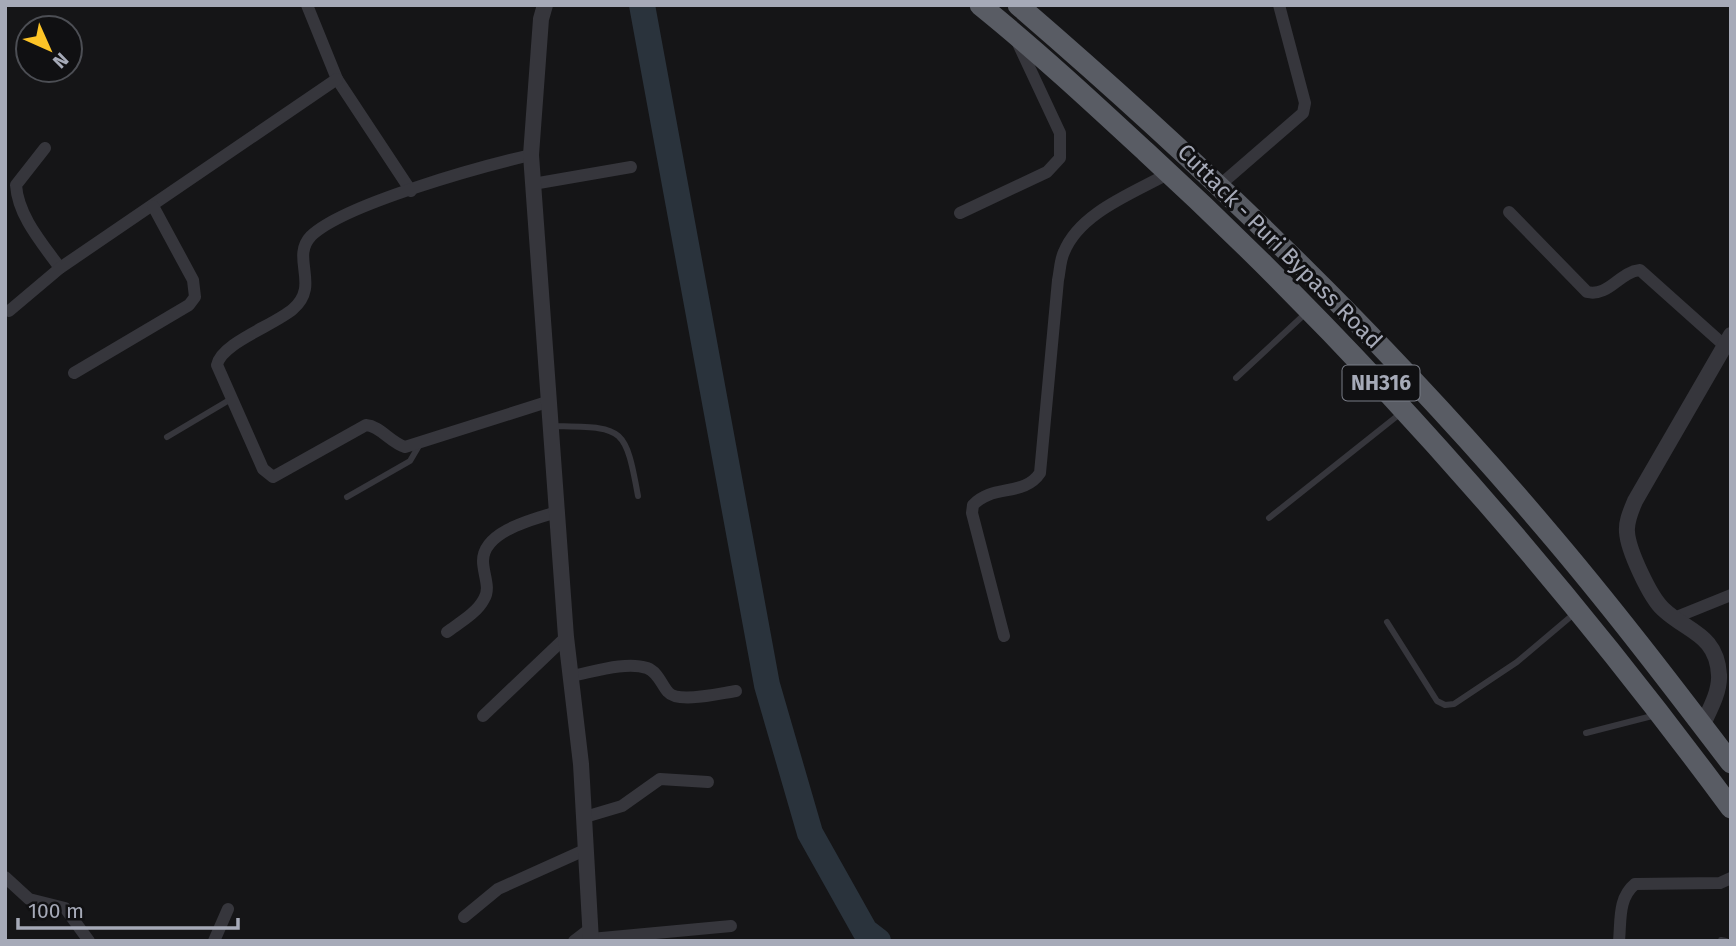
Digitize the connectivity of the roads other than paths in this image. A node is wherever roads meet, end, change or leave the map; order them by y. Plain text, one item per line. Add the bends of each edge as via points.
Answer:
1 (307, 5) edge
2 (545, 5) edge
3 (979, 5) edge
4 (1018, 5) edge
5 (1279, 5) edge
6 (1013, 33) junction
7 (337, 79) junction
8 (45, 148) dead end
9 (531, 155) junction
10 (631, 167) dead end
11 (1169, 173) junction
12 (533, 184) junction
13 (1220, 185) junction
14 (411, 191) junction
15 (153, 206) junction
16 (1510, 212) dead end
17 (960, 213) dead end
18 (60, 268) junction
19 (1310, 309) junction
20 (9, 311) dead end
21 (1728, 341) edge
22 (74, 373) dead end
23 (1236, 378) dead end
24 (231, 399) junction
25 (547, 402) junction
26 (1405, 409) junction
27 (550, 426) junction
28 (167, 437) dead end
29 (420, 444) junction
30 (638, 496) dead end
31 (347, 497) dead end
32 (557, 512) junction
33 (1269, 518) dead end
34 (1731, 595) edge
35 (1580, 610) junction
36 (1674, 618) junction
37 (1387, 622) dead end
38 (447, 632) dead end
39 (1004, 636) dead end
40 (566, 637) junction
41 (1725, 674) edge
42 (571, 676) junction
43 (736, 691) dead end
44 (1661, 713) junction
45 (483, 716) dead end
46 (1702, 726) junction
47 (1586, 733) dead end
48 (1731, 763) edge
49 (708, 782) dead end
50 (1731, 808) edge
51 (585, 817) junction
52 (587, 849) junction
53 (5, 877) edge
54 (1731, 878) edge
55 (228, 909) dead end
56 (464, 917) dead end
57 (731, 926) dead end
58 (591, 936) edge
59 (89, 941) edge
60 (215, 941) edge
61 (575, 941) edge
62 (1619, 941) edge

1 - 7 street
2 - 9 street
3 - 6 highway, Cuttack - Puri Bypass Road / NH316
4 - 13 highway, Cuttack - Puri Bypass Road / NH316
5 - 13 street via 1305,103 1303,113
6 - 11 highway, Cuttack - Puri Bypass Road / NH316
6 - 17 street via 1060,133 1060,158 1047,172
7 - 14 street
7 - 15 street
8 - 18 street via 16,185 17,197
9 - 12 street
9 - 14 street via 478,167
10 - 12 street
11 - 19 highway, Cuttack - Puri Bypass Road / NH316
11 - 39 street via 1093,217 1063,252 1040,473 1024,488 988,493 973,505
12 - 25 street
13 - 46 highway, Cuttack - Puri Bypass Road / NH316 via 1389,358 1542,525
14 - 24 street via 310,237 303,256 304,296 295,308 227,349 218,360
15 - 18 street
15 - 22 street via 192,280 195,297 189,305
16 - 21 street via 1587,292 1606,290 1631,271 1640,270
18 - 20 street
19 - 23 lane
19 - 26 highway, Cuttack - Puri Bypass Road / NH316
21 - 36 street via 1628,519 1630,546 1651,594
24 - 28 lane
24 - 29 street via 269,476 366,425 405,447
25 - 27 street
25 - 29 street
26 - 33 lane
26 - 35 highway, Cuttack - Puri Bypass Road / NH316
27 - 30 lane via 598,427 620,435 631,454
27 - 32 street
29 - 31 lane via 410,461
32 - 38 street via 527,522 490,544 483,559 486,596
32 - 40 street
34 - 36 street
35 - 37 lane via 1517,662 1454,704 1445,705 1437,701
35 - 44 highway, Cuttack - Puri Bypass Road / NH316
36 - 41 street via 1708,642
40 - 42 street
40 - 45 street
41 - 46 street
42 - 43 street via 633,666 648,668 668,692 681,699
42 - 51 street
44 - 47 lane
44 - 50 highway, Cuttack - Puri Bypass Road / NH316
46 - 48 highway, Cuttack - Puri Bypass Road / NH316
49 - 51 street via 660,779 622,806
51 - 52 street
52 - 56 street via 498,889
52 - 58 street
53 - 59 street via 29,899 65,908
54 - 62 street via 1720,884 1635,884 1622,902
55 - 60 street
57 - 58 street
58 - 61 street

